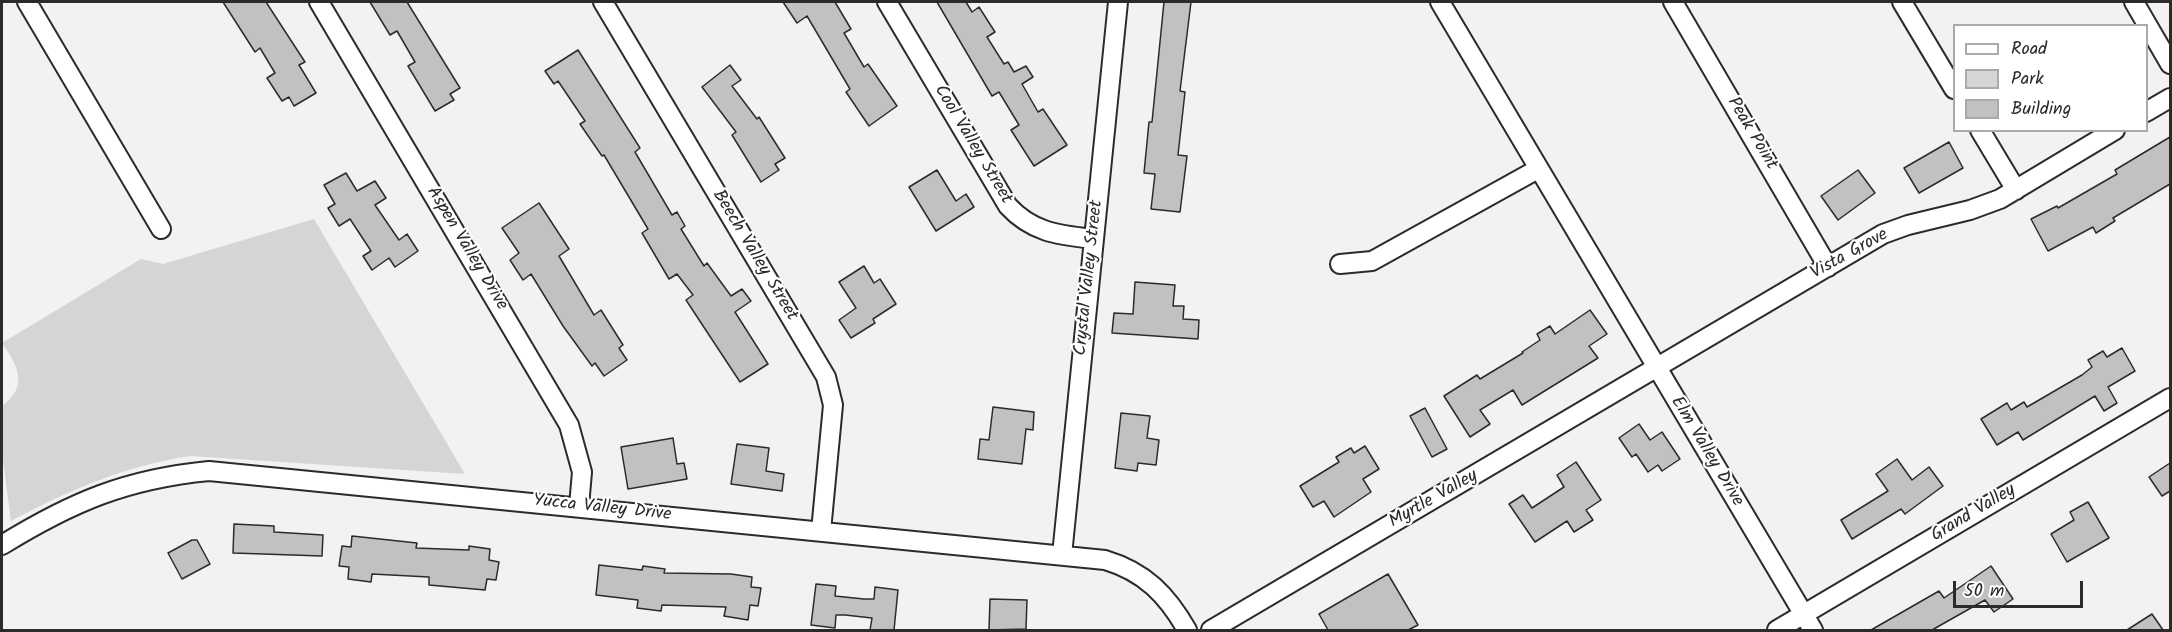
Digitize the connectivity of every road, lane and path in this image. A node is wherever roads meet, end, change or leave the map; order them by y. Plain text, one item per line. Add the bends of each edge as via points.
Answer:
1 (27, 2) edge
2 (319, 2) edge
3 (603, 2) edge
4 (887, 2) edge
5 (1118, 2) edge
6 (1440, 2) edge
7 (1673, 2) edge
8 (1902, 2) edge
9 (2134, 2) edge
10 (2147, 24) edge
11 (2148, 26) edge
12 (2170, 64) edge
13 (1953, 86) edge
14 (2170, 98) edge
15 (2148, 111) edge
16 (1981, 132) edge
17 (2112, 132) edge
18 (1538, 169) junction
19 (2016, 190) junction
20 (161, 229) dead end
21 (1094, 239) junction
22 (1340, 264) dead end
23 (1828, 267) junction
24 (1657, 369) junction
25 (2170, 398) edge
26 (579, 506) junction
27 (821, 531) junction
28 (2, 545) edge
29 (1062, 555) junction
30 (1808, 623) edge
31 (1187, 630) edge
32 (1211, 630) edge
33 (1777, 630) edge

1 - 20 street
2 - 26 street, Aspen Valley Drive via 569,425 582,472
3 - 27 street, Beech Valley Street via 826,377 832,405
4 - 21 street, Cool Valley Street via 1018,218 1046,233
5 - 21 street, Crystal Valley Street
6 - 18 street, Elm Valley Drive
7 - 23 street, Peak Point
8 - 13 street
9 - 10 street
11 - 12 street
14 - 15 street
16 - 19 street
17 - 19 street, Vista Grove
18 - 22 street via 1372,261
18 - 24 street, Elm Valley Drive
19 - 23 street, Vista Grove via 1970,210 1883,234
21 - 29 street, Crystal Valley Street
23 - 24 street, Vista Grove
24 - 30 street, Elm Valley Drive
24 - 32 street, Myrtle Valley
25 - 30 street, Grand Valley
26 - 27 street, Yucca Valley Drive
26 - 28 street, Yucca Valley Drive via 209,471 125,485 80,501
27 - 29 street, Yucca Valley Drive
29 - 31 street, Yucca Valley Drive via 1105,560 1143,576 1174,607
30 - 33 street, Grand Valley

